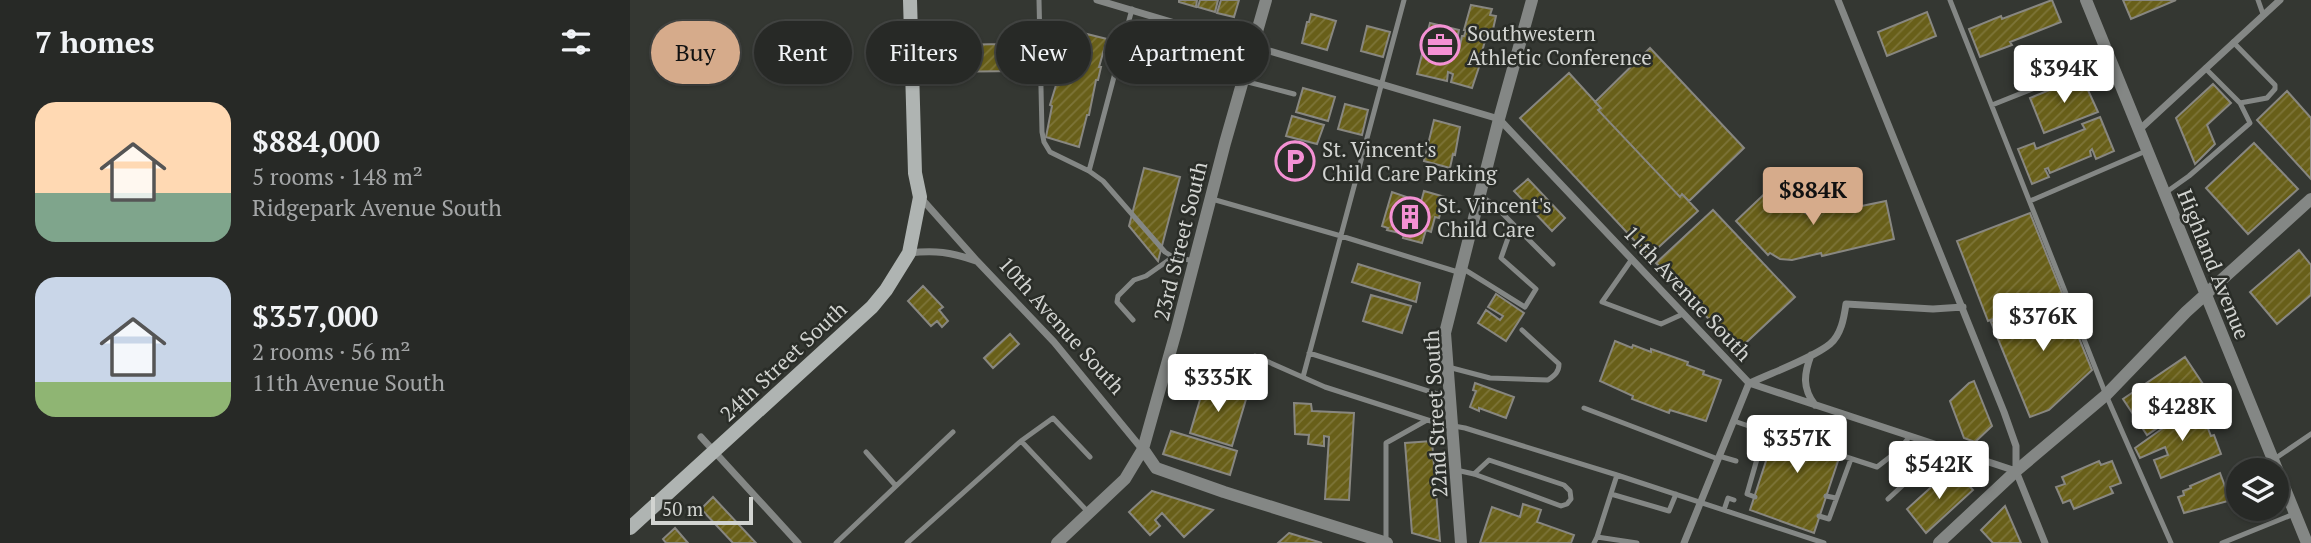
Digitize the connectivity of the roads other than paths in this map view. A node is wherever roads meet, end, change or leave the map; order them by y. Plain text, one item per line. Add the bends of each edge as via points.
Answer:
1 (910, 0) edge
2 (1039, 0) edge
3 (1097, 0) edge
4 (1266, 0) edge
5 (1404, 0) edge
6 (1532, 0) edge
7 (1838, 0) edge
8 (1951, 0) edge
9 (2087, 0) edge
10 (2258, 0) edge
11 (2280, 0) edge
12 (1132, 9) junction
13 (2263, 14) junction
14 (1172, 21) edge
15 (1261, 21) edge
16 (2233, 42) junction
17 (1269, 50) edge
18 (2110, 58) junction
19 (2205, 68) junction
20 (1243, 84) edge
21 (1256, 84) edge
22 (1381, 84) junction
23 (1294, 94) dead end
24 (2267, 98) junction
25 (2240, 103) junction
26 (2273, 104) dead end
27 (1993, 105) junction
28 (1499, 119) junction
29 (2139, 130) junction
30 (2147, 150) junction
31 (1089, 172) junction
32 (2165, 193) junction
33 (1480, 196) junction
34 (920, 197) junction
35 (1210, 199) junction
36 (2311, 199) edge
37 (2030, 201) junction
38 (1514, 224) junction
39 (1341, 236) junction
40 (909, 253) junction
41 (1174, 257) junction
42 (1632, 259) junction
43 (977, 261) junction
44 (1195, 261) junction
45 (1553, 264) dead end
46 (1461, 270) junction
47 (2206, 295) junction
48 (1963, 307) junction
49 (1683, 314) junction
50 (1133, 320) dead end
51 (1522, 330) dead end
52 (1310, 353) junction
53 (1811, 355) junction
54 (1255, 356) dead end
55 (1448, 367) junction
56 (1303, 377) junction
57 (1749, 383) junction
58 (2106, 395) junction
59 (1450, 398) junction
60 (1816, 405) junction
61 (1584, 408) dead end
62 (1427, 420) junction
63 (1734, 421) junction
64 (1452, 426) junction
65 (1765, 431) junction
66 (953, 432) dead end
67 (2311, 434) edge
68 (1775, 435) dead end
69 (1910, 436) junction
70 (701, 438) dead end
71 (1021, 441) junction
72 (1941, 446) junction
73 (1143, 449) junction
74 (866, 452) dead end
75 (715, 453) junction
76 (1840, 455) dead end
77 (1090, 457) dead end
78 (1719, 458) junction
79 (2272, 458) edge
80 (2276, 458) edge
81 (1851, 459) junction
82 (1735, 461) dead end
83 (1456, 470) junction
84 (2016, 471) junction
85 (1753, 472) junction
86 (1474, 474) junction
87 (1617, 475) junction
88 (1762, 475) dead end
89 (896, 486) junction
90 (1611, 494) junction
91 (1676, 494) junction
92 (1826, 496) dead end
93 (1755, 497) dead end
94 (1836, 498) junction
95 (1888, 499) dead end
96 (2289, 499) edge
97 (1734, 500) dead end
98 (1701, 501) junction
99 (1724, 510) junction
100 (1089, 513) junction
101 (2295, 514) junction
102 (1819, 516) dead end
103 (630, 528) edge
104 (1595, 540) edge
105 (798, 543) edge
106 (836, 543) edge
107 (907, 543) edge
108 (1057, 543) edge
109 (1386, 543) edge
110 (1461, 543) edge
111 (1637, 543) edge
112 (1684, 543) edge
113 (1824, 543) edge
114 (1939, 543) edge
115 (2045, 543) edge
116 (2171, 543) edge
117 (2222, 543) edge
118 (2307, 543) edge

1 - 34 main road via 915,173
2 - 31 lane via 1044,142 1050,152
3 - 12 street
4 - 15 street, 23rd Street South
5 - 22 lane
6 - 28 street, 22nd Street South
7 - 48 street
8 - 27 lane
9 - 18 street, Highland Avenue
10 - 13 lane
11 - 13 street
12 - 14 street
12 - 31 lane
13 - 16 street
16 - 19 street
16 - 24 lane via 2275,85
17 - 22 street
18 - 27 lane
18 - 29 street, Highland Avenue
19 - 25 lane
19 - 29 street
20 - 35 street, 23rd Street South
21 - 23 lane
22 - 28 street
22 - 39 lane
24 - 25 lane
24 - 26 lane
25 - 32 lane via 2250,123
27 - 37 lane
28 - 33 street, 22nd Street South
28 - 42 street, 11th Avenue South
29 - 30 street, Highland Avenue
30 - 32 street, Highland Avenue
30 - 37 lane
31 - 41 lane via 1103,181
32 - 47 street, Highland Avenue
33 - 38 lane
33 - 46 street, 22nd Street South
34 - 40 main road, 24th Street South
34 - 43 street, 10th Avenue South
35 - 39 lane
35 - 44 street, 23rd Street South
36 - 47 street
37 - 58 lane
38 - 45 lane
38 - 46 lane via 1500,258 1536,289 1525,307
39 - 46 lane
39 - 52 lane
40 - 43 street, 10th Avenue South via 932,250
40 - 75 main road, 24th Street South via 873,307
41 - 44 lane
41 - 50 lane via 1134,280 1118,296
42 - 49 street, 11th Avenue South
42 - 49 lane via 1602,302 1661,324
43 - 73 street, 10th Avenue South via 1054,342
44 - 73 street, 23rd Street South
46 - 55 street, 22nd Street South via 1445,333
47 - 58 street
47 - 79 street, Highland Avenue
48 - 53 street via 1846,304 1844,323 1831,344
48 - 84 street via 2016,446
49 - 57 street, 11th Avenue South
51 - 55 lane via 1559,364 1548,380 1490,378
52 - 56 lane
52 - 59 lane
53 - 57 street
53 - 60 street via 1804,378 1807,394
54 - 56 lane
55 - 59 street, 22nd Street South
56 - 62 lane
57 - 60 street, 11th Avenue South
57 - 63 street
58 - 84 street
58 - 116 lane
59 - 64 street, 22nd Street South
60 - 69 street, 11th Avenue South
61 - 78 lane
62 - 64 lane
62 - 109 lane via 1386,443
63 - 65 lane
63 - 78 street
64 - 83 street, 22nd Street South
64 - 87 lane
65 - 68 lane
65 - 85 lane
66 - 89 lane
67 - 80 lane
69 - 72 street, 11th Avenue South
69 - 81 lane via 1877,467
70 - 75 street
71 - 77 lane via 1053,418
71 - 100 lane
71 - 107 lane
72 - 84 street, 11th Avenue South
72 - 95 lane
73 - 100 street, 23rd Street South via 1125,480
73 - 109 street via 1156,468
74 - 89 lane
75 - 103 main road, 24th Street South
75 - 105 street
76 - 81 lane
78 - 82 lane
78 - 98 street
81 - 94 lane
83 - 86 lane
83 - 110 street, 22nd Street South
84 - 114 street
84 - 115 street
85 - 88 lane
85 - 93 lane via 1746,494
86 - 86 lane via 1561,506 1570,499 1564,485 1489,460
87 - 90 lane
87 - 91 lane
89 - 106 lane
90 - 91 lane via 1668,511
90 - 104 lane
91 - 98 lane
92 - 94 lane
94 - 102 lane via 1829,519
96 - 101 street, Highland Avenue
97 - 99 lane via 1728,498
98 - 99 lane
98 - 112 street
99 - 113 lane
100 - 108 street, 23rd Street South
101 - 117 lane
101 - 118 street, Highland Avenue
104 - 111 lane

